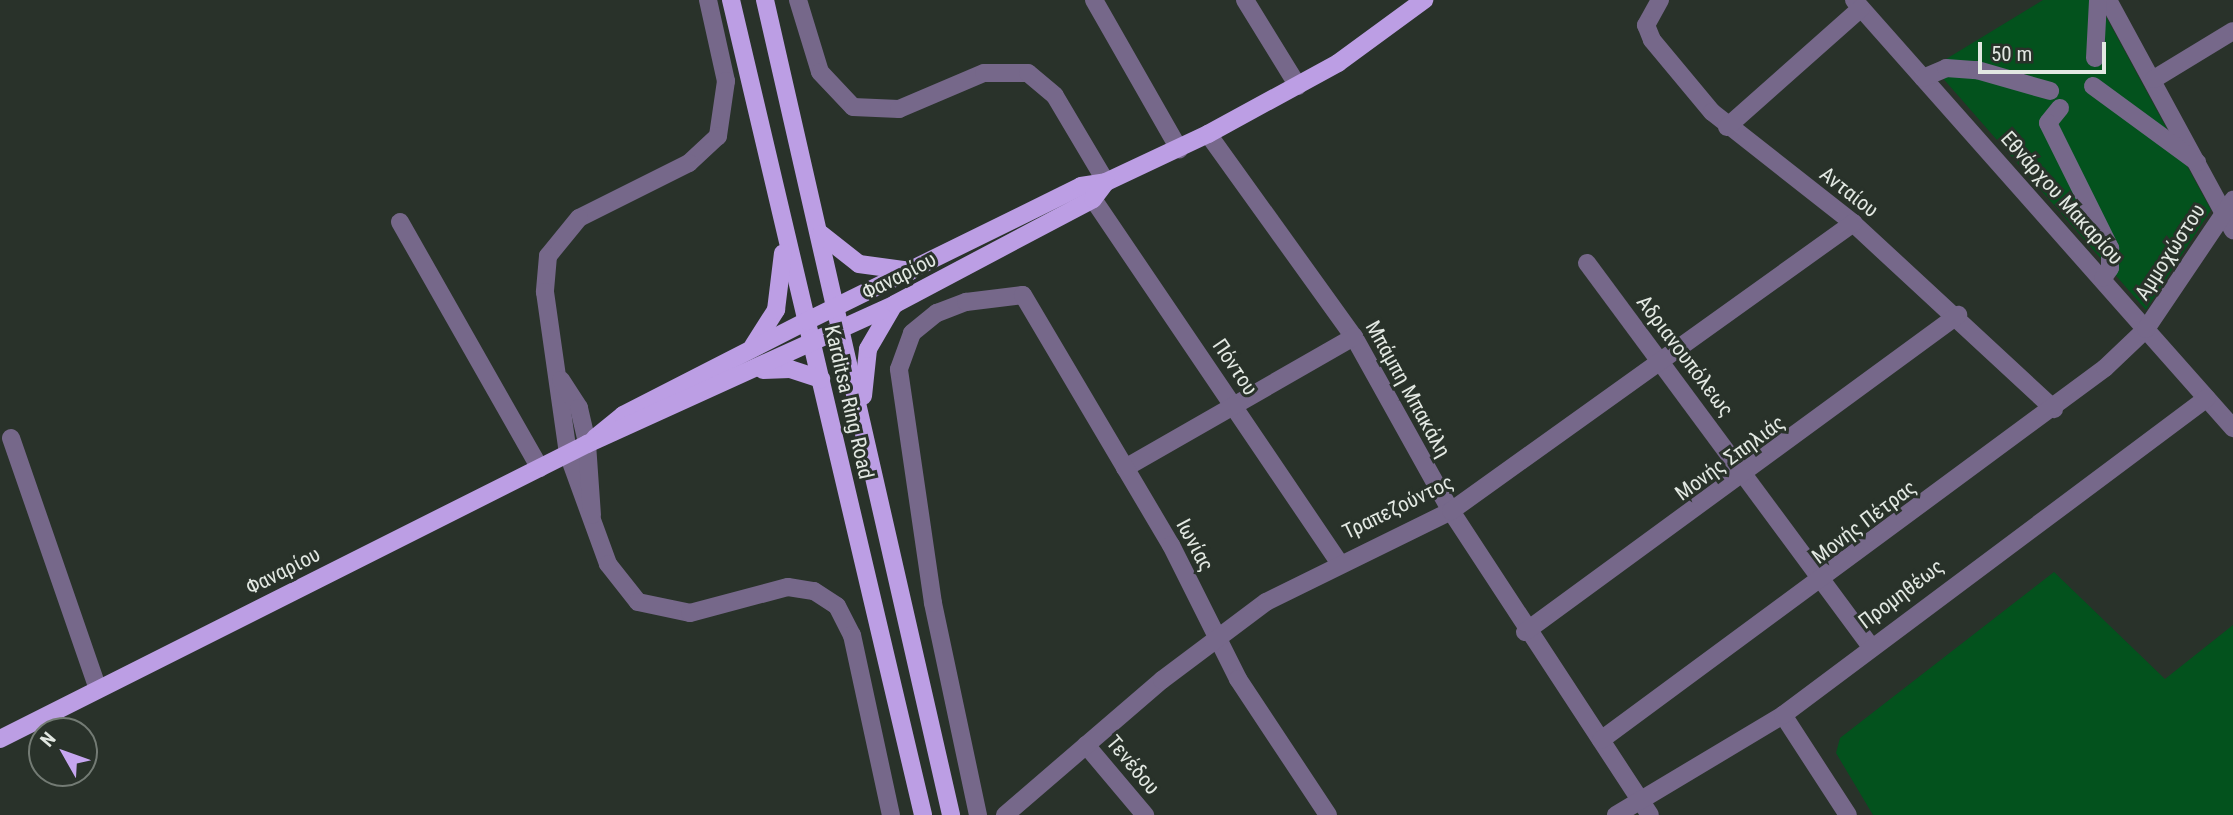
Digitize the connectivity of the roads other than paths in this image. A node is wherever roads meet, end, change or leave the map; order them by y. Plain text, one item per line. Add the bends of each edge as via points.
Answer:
1 (708, 0) edge
2 (731, 0) edge
3 (765, 0) edge
4 (798, 0) edge
5 (1094, 0) edge
6 (1245, 0) edge
7 (1424, 0) edge
8 (1660, 0) edge
9 (2110, 2) edge
10 (1857, 4) edge
11 (2233, 31) edge
12 (2095, 58) dead end
13 (1923, 78) junction
14 (2154, 79) junction
15 (1298, 86) junction
16 (2093, 86) dead end
17 (2050, 91) dead end
18 (2060, 108) dead end
19 (1727, 127) junction
20 (1208, 134) junction
21 (1179, 149) junction
22 (2197, 162) junction
23 (1106, 183) junction
24 (1093, 199) junction
25 (2228, 206) edge
26 (783, 221) junction
27 (400, 222) dead end
28 (1853, 223) junction
29 (2233, 230) edge
30 (820, 234) junction
31 (1587, 264) dead end
32 (911, 271) junction
33 (2103, 278) junction
34 (895, 304) junction
35 (837, 308) junction
36 (1958, 315) junction
37 (807, 321) junction
38 (2146, 329) junction
39 (843, 330) junction
40 (1354, 337) junction
41 (813, 345) junction
42 (749, 351) junction
43 (1664, 364) junction
44 (753, 371) junction
45 (821, 379) junction
46 (561, 380) junction
47 (2207, 398) junction
48 (1233, 406) junction
49 (2054, 409) junction
50 (862, 410) junction
51 (625, 423) junction
52 (2233, 428) edge
53 (11, 438) dead end
54 (587, 444) junction
55 (568, 454) junction
56 (540, 468) junction
57 (1125, 468) junction
58 (1746, 476) junction
59 (1451, 511) junction
60 (592, 518) junction
61 (1339, 562) junction
62 (1823, 581) junction
63 (1525, 632) junction
64 (1215, 639) junction
65 (1870, 645) junction
66 (98, 689) junction
67 (1783, 715) junction
68 (0, 738) edge
69 (1601, 740) junction
70 (1086, 745) junction
71 (1645, 807) edge
72 (891, 815) edge
73 (923, 815) edge
74 (951, 815) edge
75 (978, 815) edge
76 (1005, 815) edge
77 (1145, 815) edge
78 (1328, 815) edge
79 (1616, 815) edge
80 (1847, 815) edge

1 - 46 street via 726,82 722,128 689,163 579,218 551,248 545,292
2 - 26 main road, Karditsa Ring Road
3 - 30 main road, Karditsa Ring Road
4 - 23 street via 820,72 853,107 900,109 984,73 1028,73 1055,96
5 - 21 street
6 - 15 street
7 - 15 main road, Φαναρίου
8 - 19 street, Ανταίου via 1646,25 1652,40
9 - 12 street
9 - 14 street
10 - 13 street, Εθνάρχου Μακαρίου
10 - 19 street
11 - 14 street
13 - 17 street via 1946,68 1977,71
13 - 33 street, Εθνάρχου Μακαρίου
14 - 22 street
15 - 20 main road, Φαναρίου
16 - 22 street
18 - 33 street via 2048,123 2110,248 2110,268
19 - 28 street, Ανταίου
20 - 21 main road, Φαναρίου
20 - 40 street, Μπάμπη Μπακάλη
21 - 23 main road, Φαναρίου
22 - 25 street
23 - 24 main road, Φαναρίου
23 - 32 main road, Φαναρίου via 1081,186
24 - 34 main road, Φαναρίου
24 - 48 street, Πόντου
25 - 29 street
25 - 38 street, Αμμοχώστου
26 - 37 main road, Karditsa Ring Road
26 - 42 main road via 781,294 768,328
27 - 56 street
28 - 36 street, Ανταίου
28 - 43 street, Τραπεζούντος
30 - 32 main road via 859,264
30 - 35 main road, Karditsa Ring Road
31 - 43 street, Αδριανουπόλεως
32 - 35 main road, Φαναρίου
33 - 38 street, Εθνάρχου Μακαρίου
34 - 39 main road, Φαναρίου
34 - 50 main road via 868,349
35 - 37 main road, Φαναρίου
35 - 39 main road, Karditsa Ring Road
36 - 49 street, Ανταίου
36 - 58 street, Μονής Σπηλιάς
37 - 41 main road, Karditsa Ring Road
37 - 42 main road, Φαναρίου
38 - 47 street, Εθνάρχου Μακαρίου
38 - 49 street, Μονής Πέτρας
39 - 41 main road, Φαναρίου
39 - 50 main road, Karditsa Ring Road
40 - 48 street
40 - 59 street, Μπάμπη Μπακάλη
41 - 44 main road, Φαναρίου
41 - 45 main road, Karditsa Ring Road
42 - 51 main road, Φαναρίου
43 - 58 street, Αδριανουπόλεως
43 - 59 street, Τραπεζούντος
44 - 45 main road via 790,369
44 - 51 main road, Φαναρίου
45 - 73 main road, Karditsa Ring Road
46 - 54 street via 579,408
46 - 55 street
47 - 52 street, Εθνάρχου Μακαρίου
47 - 65 street, Προμηθέως
48 - 57 street
48 - 61 street, Πόντου
49 - 62 street, Μονής Πέτρας
50 - 74 main road, Karditsa Ring Road
51 - 54 main road, Φαναρίου
53 - 66 street
54 - 55 main road, Φαναρίου
54 - 60 street
55 - 56 main road, Φαναρίου
55 - 60 street
56 - 66 main road, Φαναρίου
57 - 64 street, Ιωνίας
57 - 75 street, Ιωνίας via 1023,295 966,302 937,313 912,333 899,369 933,603
58 - 62 street, Αδριανουπόλεως
58 - 63 street, Μονής Σπηλιάς
59 - 61 street, Τραπεζούντος
59 - 63 street, Μπάμπη Μπακάλη
60 - 72 street via 615,576 649,608 690,613 780,587 811,590 837,607 852,635
61 - 64 street, Τραπεζούντος
62 - 65 street, Αδριανουπόλεως
62 - 69 street, Μονής Πέτρας
63 - 69 street, Μπάμπη Μπακάλη
64 - 70 street, Τραπεζούντος
64 - 78 street, Ιωνίας
65 - 67 street, Προμηθέως
66 - 68 main road, Φαναρίου
67 - 71 street, Προμηθέως
67 - 80 street
69 - 71 street, Μπάμπη Μπακάλη
70 - 76 street, Τραπεζούντος
70 - 77 street, Τενέδου
71 - 79 street, Προμηθέως

